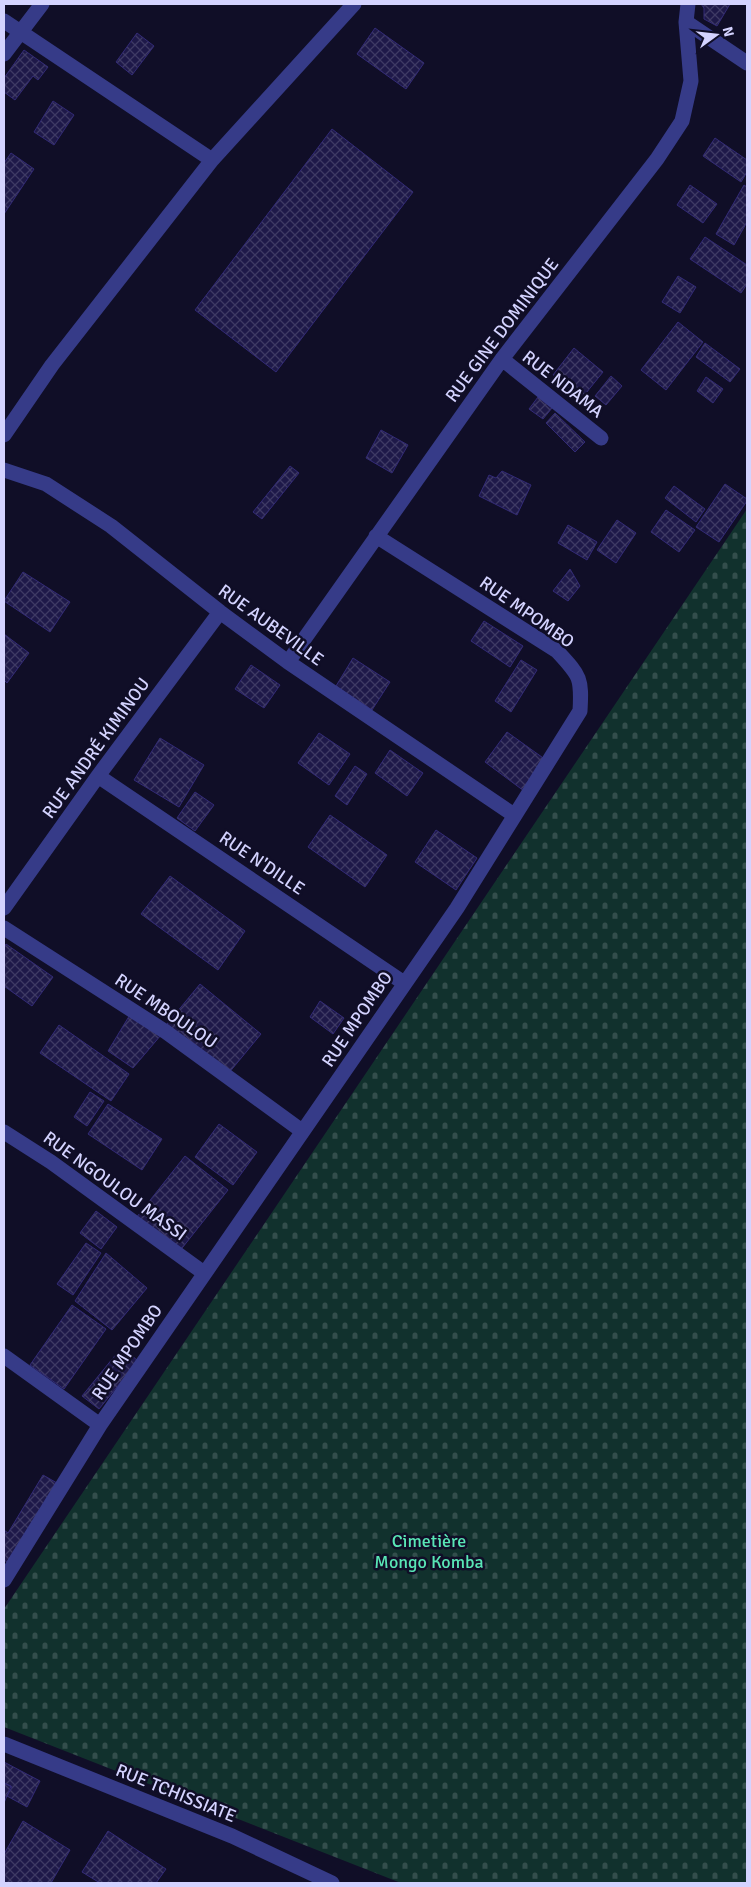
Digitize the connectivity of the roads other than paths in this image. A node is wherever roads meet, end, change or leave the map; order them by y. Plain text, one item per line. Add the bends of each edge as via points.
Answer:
1 (42, 4) edge
2 (354, 4) edge
3 (688, 4) edge
4 (4, 22) edge
5 (686, 22) junction
6 (20, 32) junction
7 (4, 54) edge
8 (747, 64) edge
9 (212, 160) junction
10 (502, 359) junction
11 (4, 435) edge
12 (601, 438) dead end
13 (4, 470) edge
14 (376, 536) junction
15 (220, 612) junction
16 (288, 662) junction
17 (98, 776) junction
18 (514, 815) junction
19 (4, 908) edge
20 (4, 928) edge
21 (404, 983) junction
22 (302, 1131) junction
23 (4, 1132) edge
24 (204, 1273) junction
25 (4, 1356) edge
26 (100, 1425) junction
27 (5, 1576) edge
28 (4, 1744) edge
29 (332, 1883) edge

1 - 6 street
2 - 9 street
3 - 5 street, RUE GINE DOMINIQUE
4 - 6 street
5 - 8 street
5 - 10 street, RUE GINE DOMINIQUE via 690,81 682,121
6 - 7 street
6 - 9 street
9 - 11 street via 52,365
10 - 12 street, RUE NDAMA
10 - 14 street, RUE GINE DOMINIQUE
13 - 15 street, RUE AUBEVILLE via 46,484 111,526
14 - 16 street, RUE GINE DOMINIQUE
14 - 18 street, RUE MPOMBO via 558,651 578,674 580,711
15 - 16 street, RUE AUBEVILLE
15 - 17 street, RUE ANDRÉ KIMINOU
16 - 18 street, RUE AUBEVILLE
17 - 19 street, RUE ANDRÉ KIMINOU
17 - 21 street, RUE N'DILLE
18 - 21 street, RUE MPOMBO via 457,908
20 - 22 street, RUE MBOULOU via 166,1032
21 - 22 street, RUE MPOMBO
22 - 24 street, RUE MPOMBO
23 - 24 street, RUE NGOULOU MASSI via 51,1162
24 - 26 street, RUE MPOMBO
25 - 26 street
26 - 27 street, RUE MPOMBO
28 - 29 street, RUE TCHISSIATE via 232,1836

